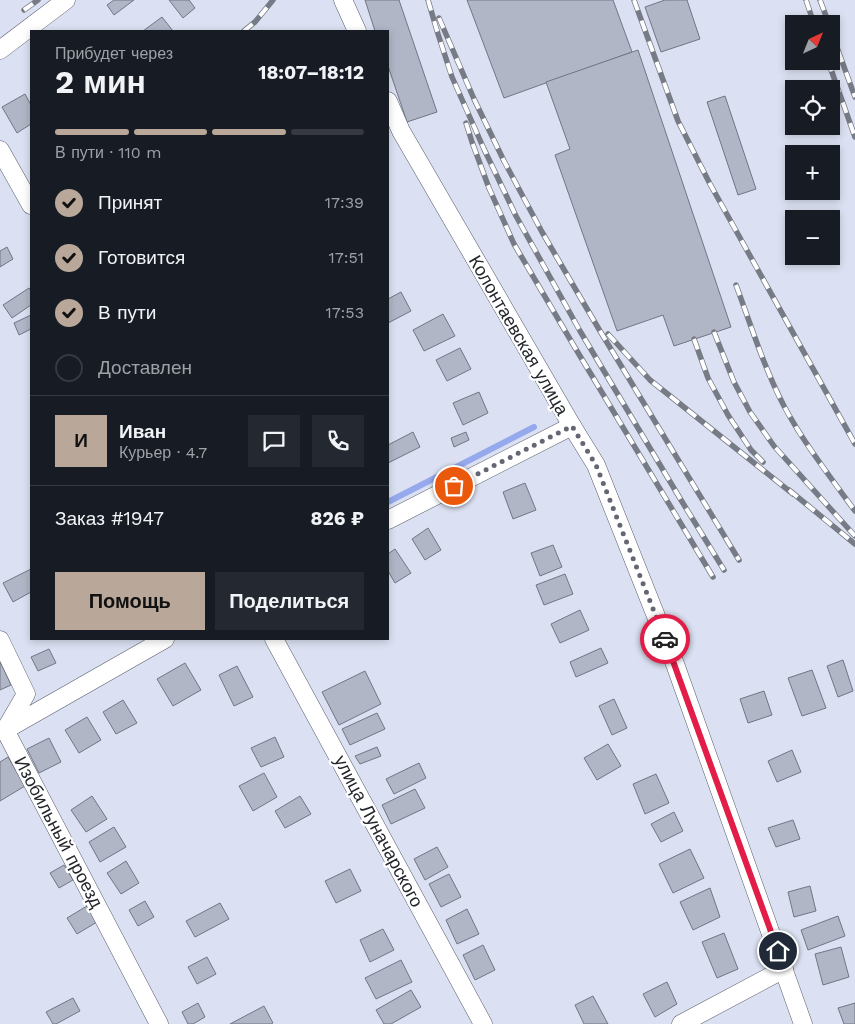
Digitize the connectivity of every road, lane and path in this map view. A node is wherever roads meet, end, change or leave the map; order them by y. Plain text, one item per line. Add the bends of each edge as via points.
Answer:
1 (66, 0) edge
2 (343, 0) edge
3 (357, 30) edge
4 (0, 50) edge
5 (389, 103) edge
6 (0, 150) edge
7 (30, 203) edge
8 (572, 426) junction
9 (389, 519) edge
10 (0, 640) edge
11 (163, 640) edge
12 (275, 640) edge
13 (3, 731) edge
14 (784, 969) junction
15 (160, 1024) edge
16 (483, 1024) edge
17 (681, 1024) edge
18 (804, 1024) edge

1 - 4 street
2 - 3 street
5 - 8 street, Колонтаевская улица via 401,130
6 - 7 street
8 - 9 street
8 - 14 street, Колонтаевская улица via 596,465 672,655
10 - 13 street via 26,694
11 - 13 street
12 - 16 street, улица Луначарского
13 - 15 street, Изобильный проезд
14 - 17 street
14 - 18 street, Колонтаевская улица

